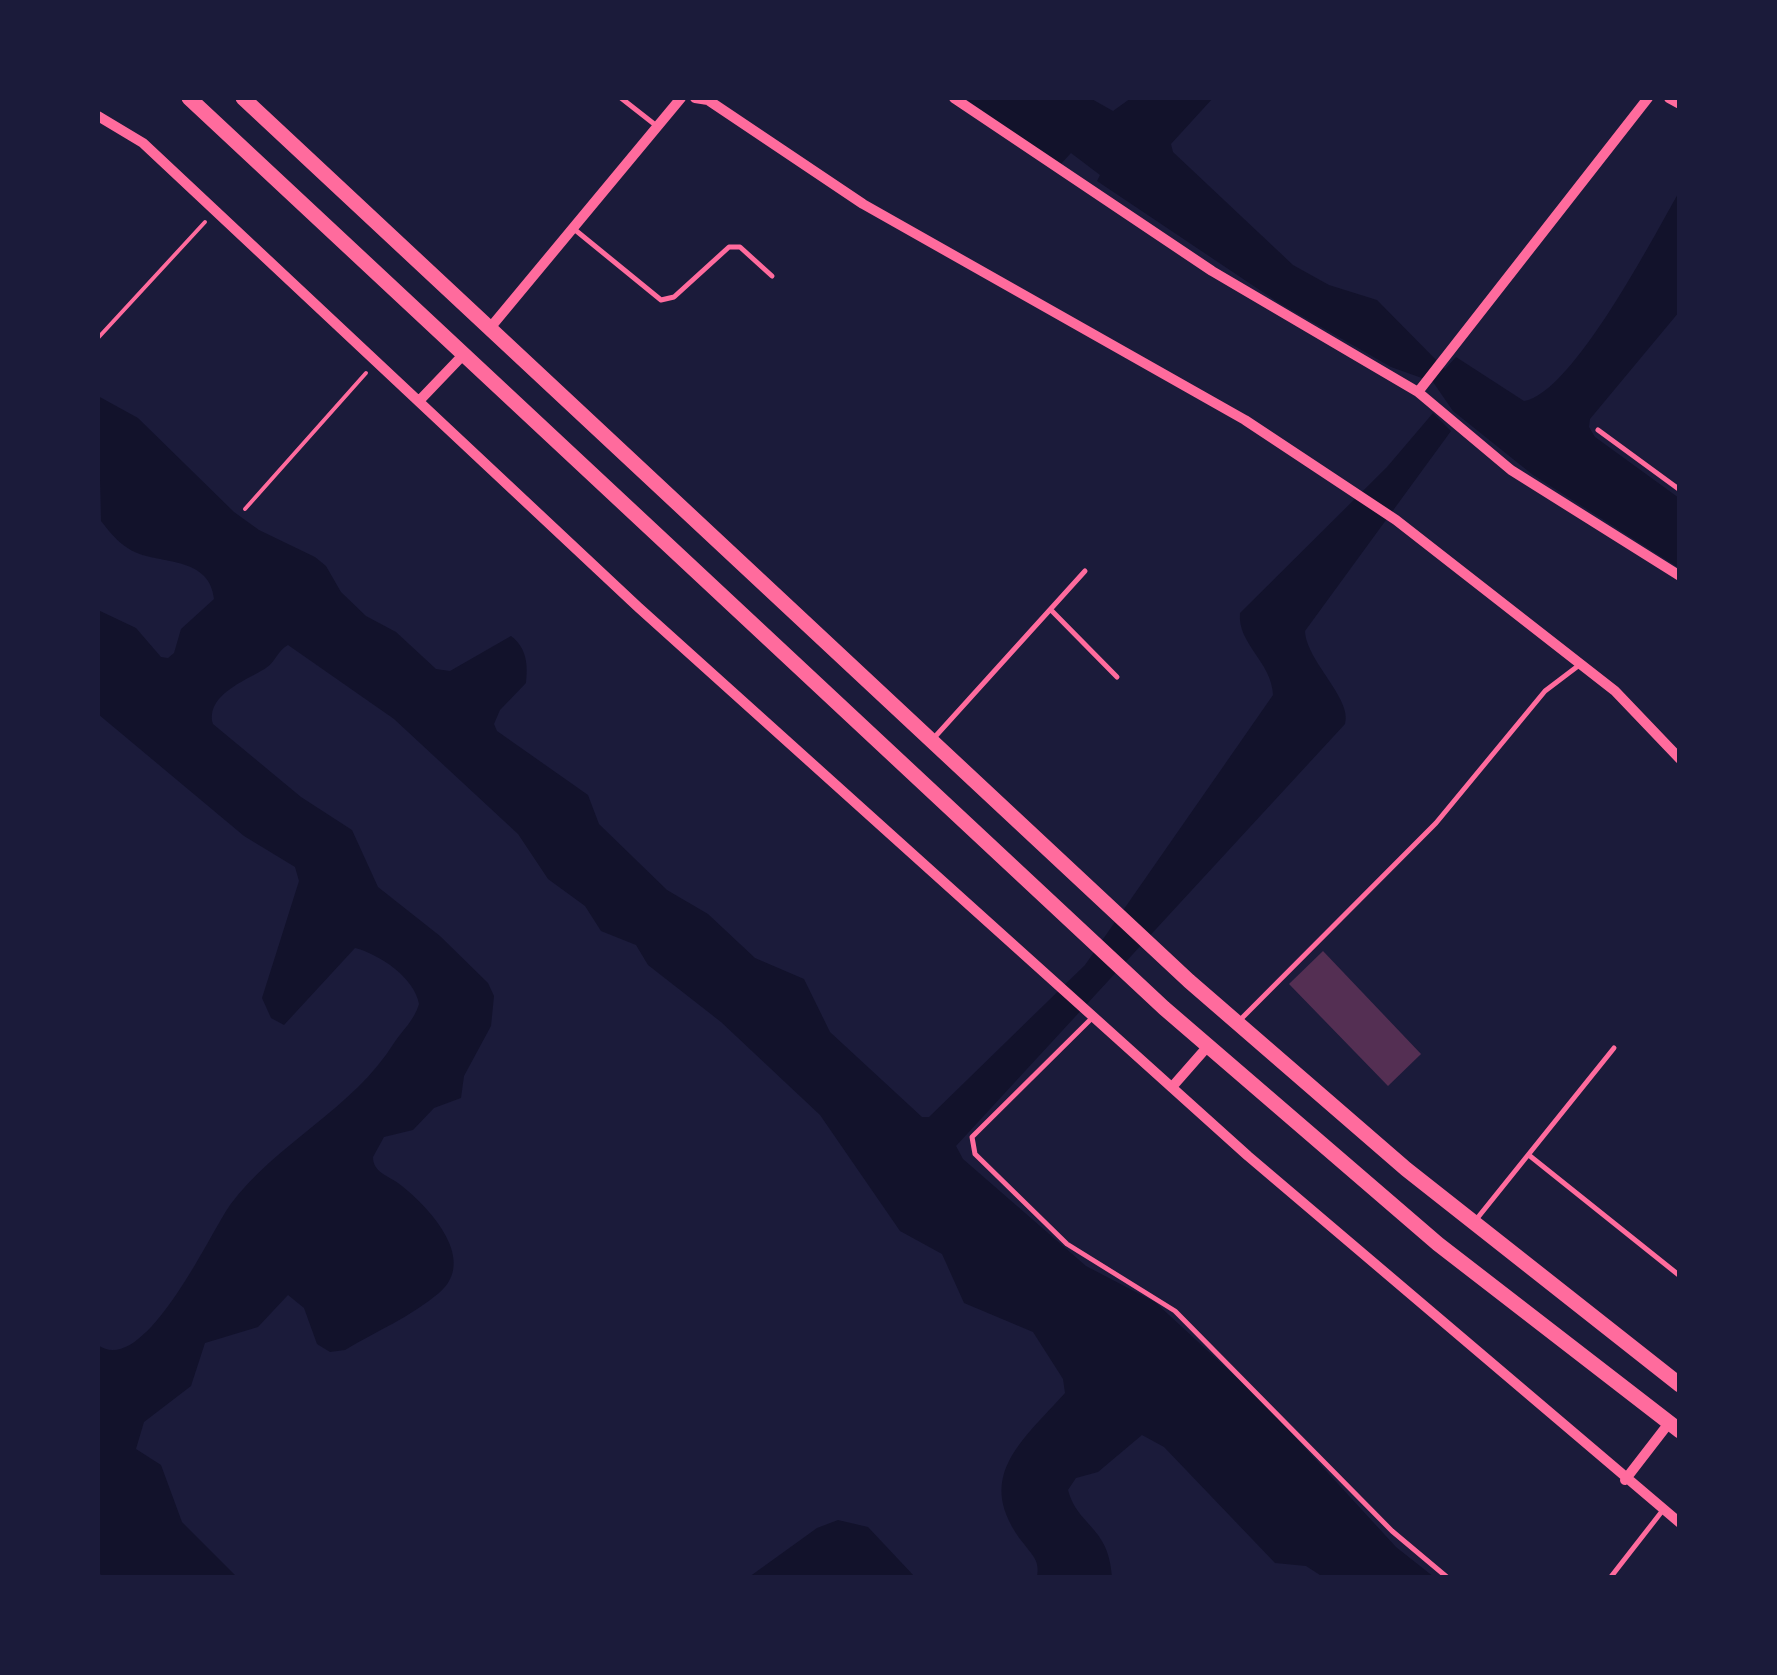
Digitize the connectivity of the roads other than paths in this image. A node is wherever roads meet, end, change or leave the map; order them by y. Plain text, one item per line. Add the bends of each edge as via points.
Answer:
1 (189, 98) edge
2 (243, 98) edge
3 (621, 98) edge
4 (682, 98) edge
5 (696, 98) edge
6 (954, 98) edge
7 (1648, 98) edge
8 (1669, 98) edge
9 (1680, 104) edge
10 (98, 116) edge
11 (658, 127) junction
12 (574, 229) junction
13 (772, 276) dead end
14 (490, 328) junction
15 (464, 354) junction
16 (1422, 388) junction
17 (419, 401) junction
18 (1598, 430) dead end
19 (1680, 490) edge
20 (1085, 571) dead end
21 (1680, 576) edge
22 (1051, 610) junction
23 (1581, 665) junction
24 (1116, 677) dead end
25 (932, 740) junction
26 (1680, 760) edge
27 (1092, 1014) junction
28 (1237, 1023) junction
29 (1208, 1046) junction
30 (1614, 1048) dead end
31 (1172, 1087) junction
32 (1530, 1156) junction
33 (1472, 1224) junction
34 (1680, 1276) edge
35 (1680, 1385) edge
36 (1674, 1427) edge
37 (1625, 1480) junction
38 (1663, 1510) junction
39 (1680, 1523) edge
40 (1448, 1578) edge
41 (1610, 1578) edge

1 - 15 main road
2 - 14 main road
3 - 11 lane
4 - 11 street
5 - 23 street via 937,248 1245,420 1396,520
6 - 16 street via 1212,271
7 - 16 street
8 - 9 street
10 - 17 street via 143,143
11 - 12 street
12 - 13 lane via 661,300 674,297 729,247 740,247
12 - 14 street
14 - 25 main road
15 - 17 street
15 - 29 main road
16 - 21 street via 1511,470
17 - 27 street
18 - 19 lane
20 - 22 lane
22 - 24 lane
22 - 25 lane
23 - 26 street via 1632,706
23 - 28 lane via 1545,690 1436,823
25 - 28 main road
27 - 31 street
27 - 40 lane via 972,1137 974,1154 1067,1244 1174,1310 1392,1531
28 - 33 main road
29 - 31 street
29 - 36 main road via 1438,1244
30 - 32 lane
31 - 37 street
32 - 33 lane
32 - 34 lane
33 - 35 main road
36 - 37 street
37 - 38 street
38 - 39 street
38 - 41 lane

